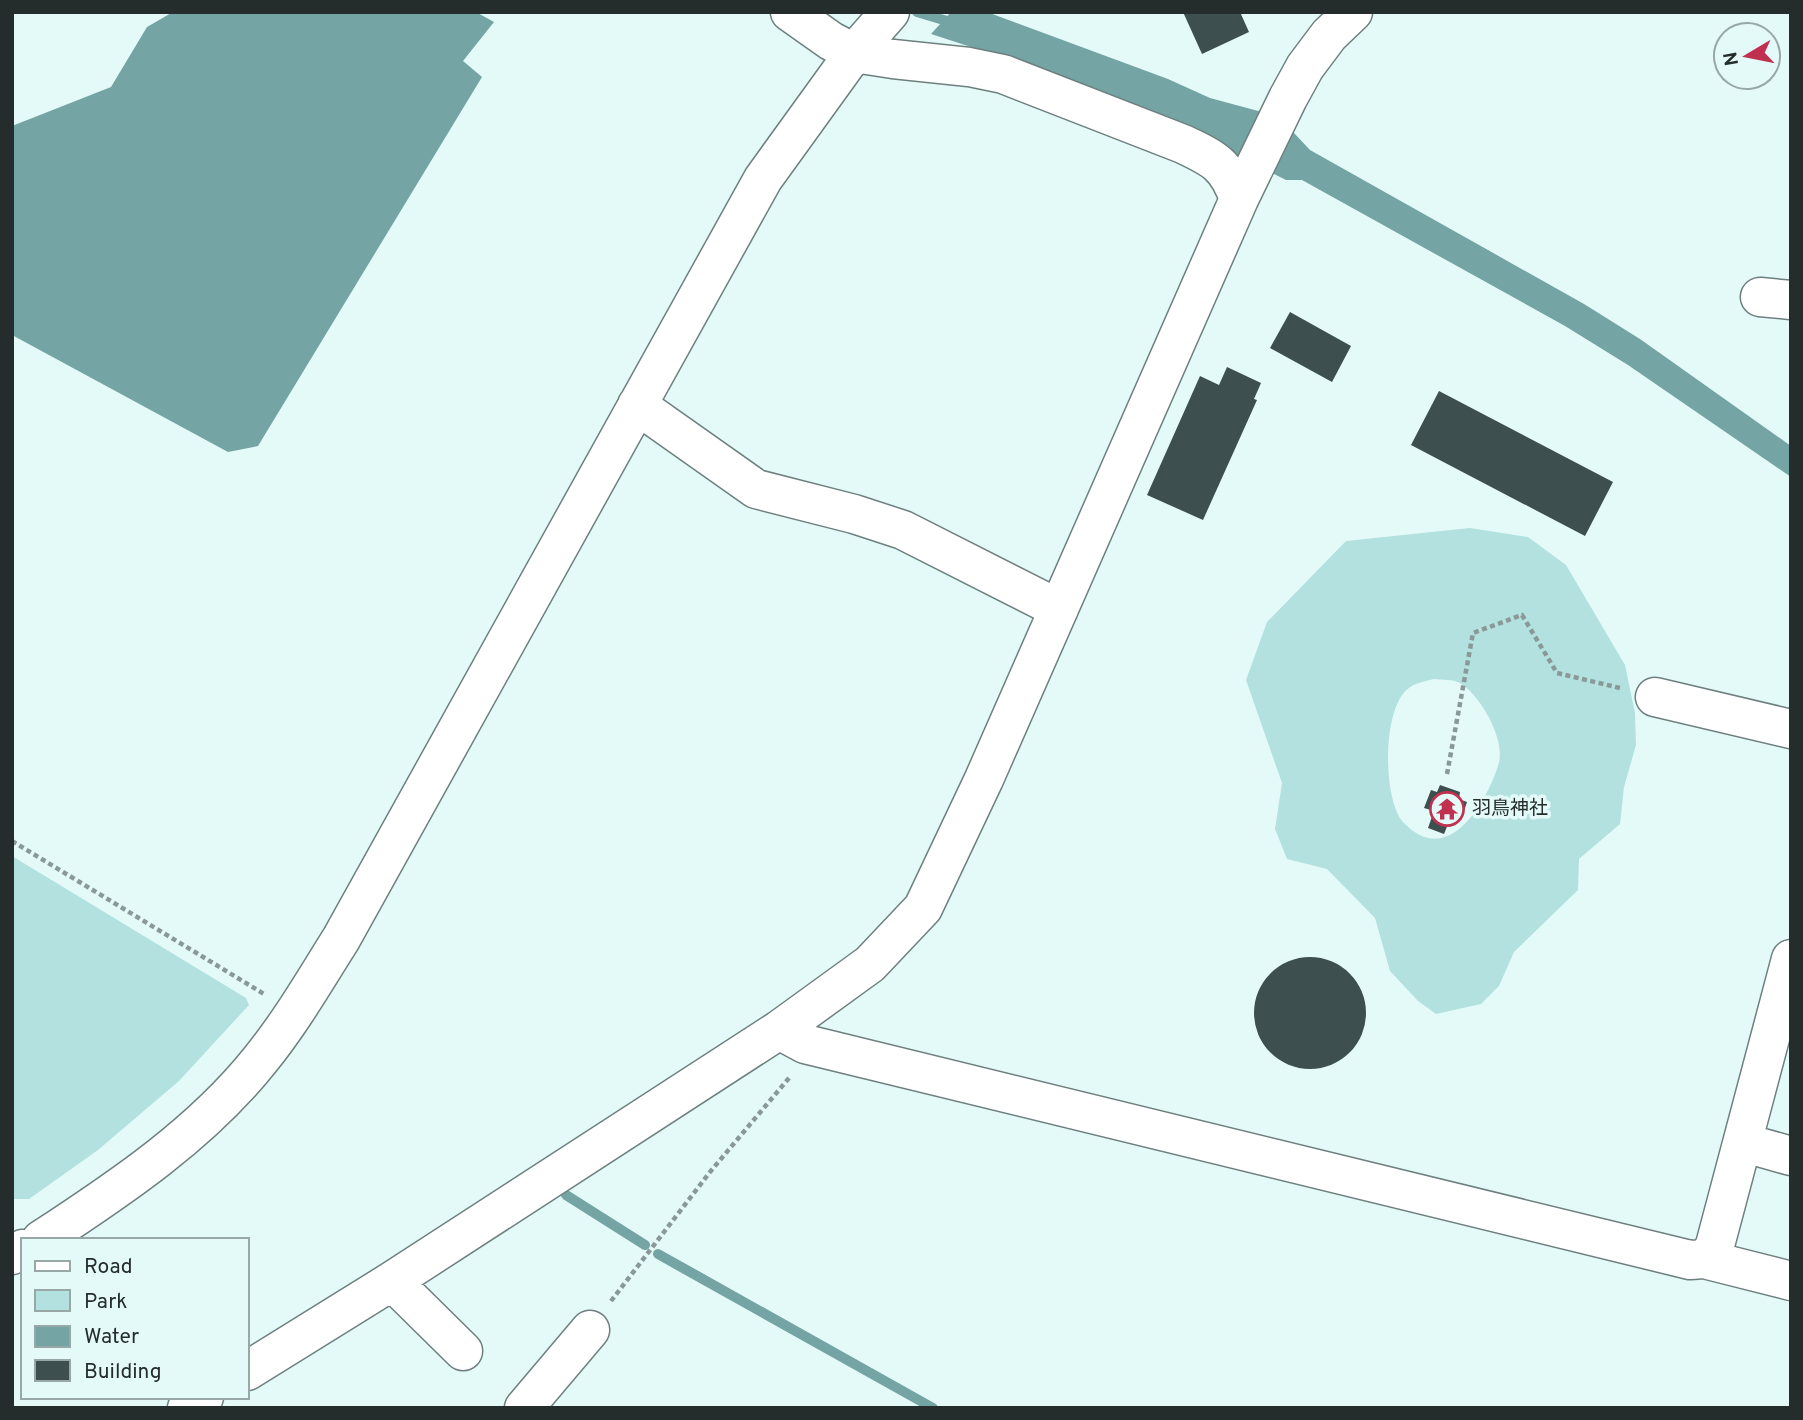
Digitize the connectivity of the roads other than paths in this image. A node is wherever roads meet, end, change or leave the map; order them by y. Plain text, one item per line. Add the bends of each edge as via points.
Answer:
1 (790, 12) edge
2 (1353, 12) edge
3 (873, 31) edge
4 (1239, 199) junction
5 (637, 405) junction
6 (1059, 609) junction
7 (1655, 697) road end
8 (1791, 729) edge
9 (1791, 959) edge
10 (779, 1030) junction
11 (44, 1238) edge
12 (1704, 1259) junction
13 (392, 1281) junction
14 (1791, 1281) edge
15 (590, 1330) road end
16 (463, 1351) dead end
17 (248, 1370) edge
18 (523, 1408) edge

1 - 3 street via 831,41
2 - 4 street via 1305,67
3 - 4 street via 969,67 1003,74 1203,153 1226,170
3 - 5 street via 762,179
4 - 6 street
5 - 6 street via 756,489 903,530
5 - 11 street via 341,939 295,1013 251,1070 174,1145
6 - 10 street via 923,908 870,964
7 - 8 street
9 - 12 street via 1714,1249
10 - 12 street via 805,1044 1690,1260
10 - 13 street
12 - 14 street
13 - 16 street
13 - 17 street
15 - 18 street

